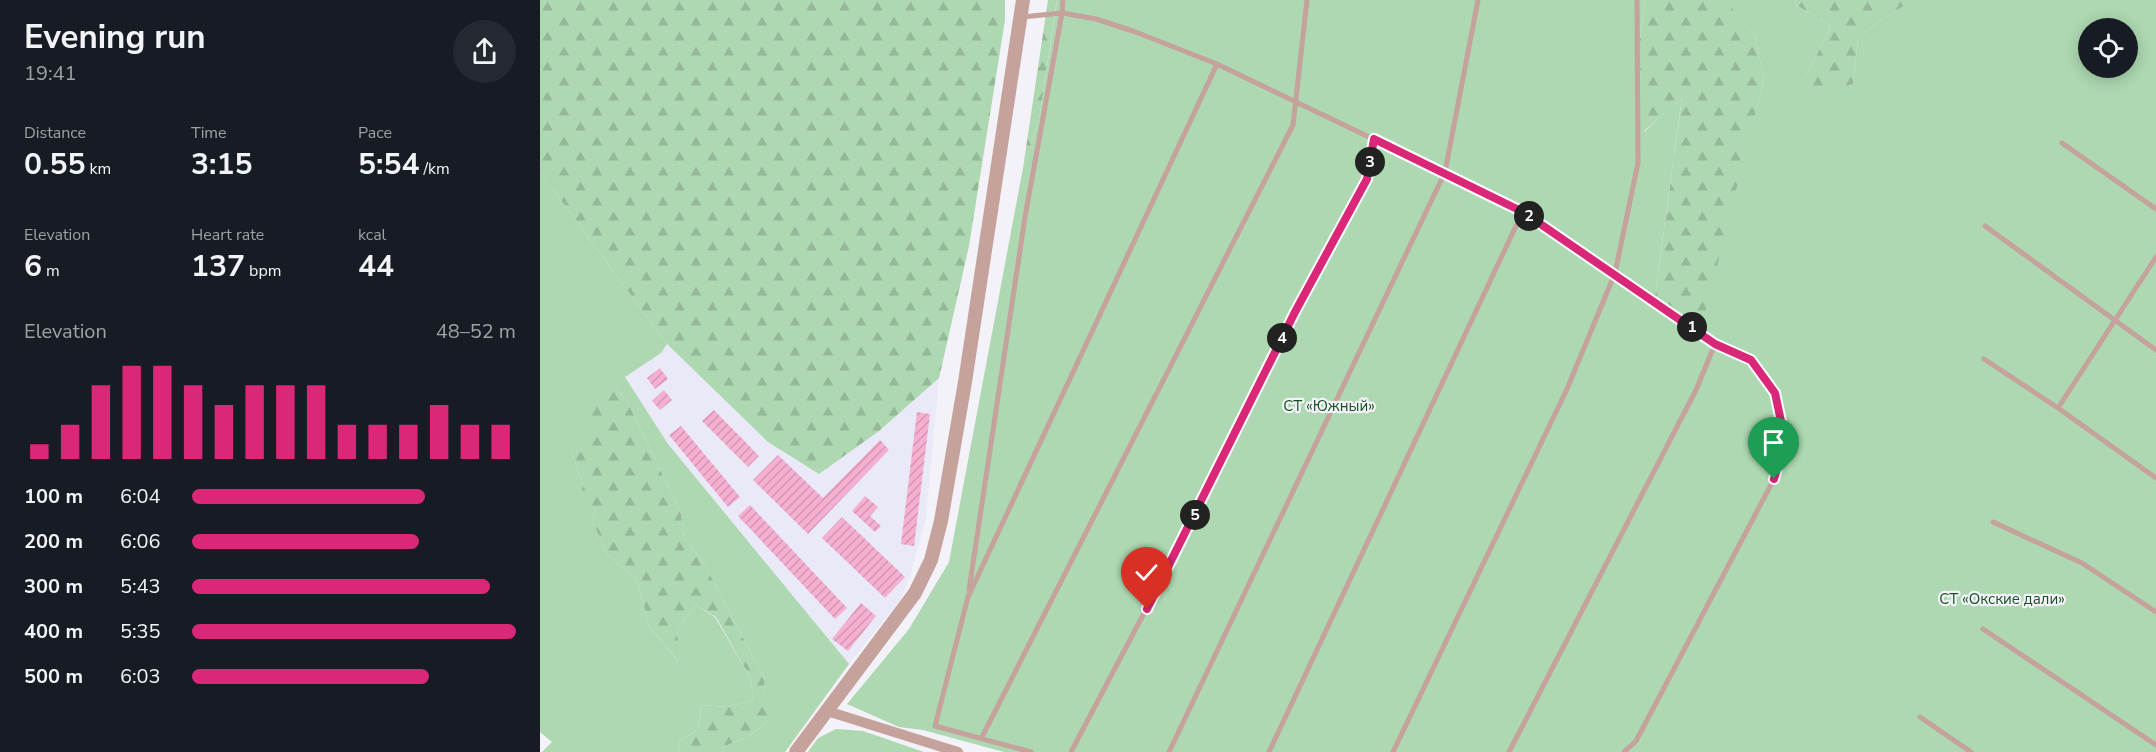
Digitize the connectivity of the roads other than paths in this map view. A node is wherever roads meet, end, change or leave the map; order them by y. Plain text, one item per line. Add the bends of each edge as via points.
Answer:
1 (1023, 0) edge
2 (1063, 0) edge
3 (1307, 0) edge
4 (1478, 0) edge
5 (1637, 0) edge
6 (1062, 13) junction
7 (1022, 17) junction
8 (1217, 64) junction
9 (1297, 102) junction
10 (1374, 139) junction
11 (2062, 142) dead end
12 (1445, 172) junction
13 (2156, 210) edge
14 (1523, 212) junction
15 (1985, 226) dead end
16 (2156, 257) edge
17 (1615, 273) junction
18 (2116, 319) junction
19 (1715, 344) junction
20 (2156, 350) edge
21 (1984, 359) dead end
22 (2058, 408) junction
23 (2156, 478) edge
24 (1993, 522) dead end
25 (968, 597) junction
26 (2156, 612) edge
27 (1983, 629) dead end
28 (827, 711) junction
29 (1920, 717) dead end
30 (982, 737) junction
31 (2156, 745) edge
32 (796, 752) edge
33 (958, 752) edge
34 (1031, 752) edge
35 (1071, 752) edge
36 (1168, 752) edge
37 (1269, 752) edge
38 (1393, 752) edge
39 (1509, 752) edge
40 (1624, 752) edge
41 (1971, 752) edge

1 - 7 street
2 - 6 lane
3 - 9 lane
4 - 12 lane
5 - 17 lane via 1638,163
6 - 7 lane
6 - 8 lane via 1133,31
6 - 25 lane via 1025,217
7 - 28 street via 965,382 931,560 915,593
8 - 9 lane
8 - 25 lane
9 - 10 lane
9 - 30 lane via 1293,125
10 - 12 lane
10 - 35 lane via 1367,179
11 - 13 lane
12 - 14 lane
12 - 36 lane
14 - 17 lane
14 - 37 lane
15 - 18 lane
16 - 18 lane
17 - 19 lane
17 - 38 lane via 1567,389
18 - 20 lane
18 - 22 lane
19 - 39 lane via 1696,390
19 - 40 lane via 1751,360 1775,393 1785,440 1774,479 1636,741
21 - 22 lane
22 - 23 lane
24 - 26 lane via 2082,563
25 - 30 lane via 935,726
27 - 31 lane
28 - 32 street
28 - 33 street
29 - 41 lane
30 - 34 lane

